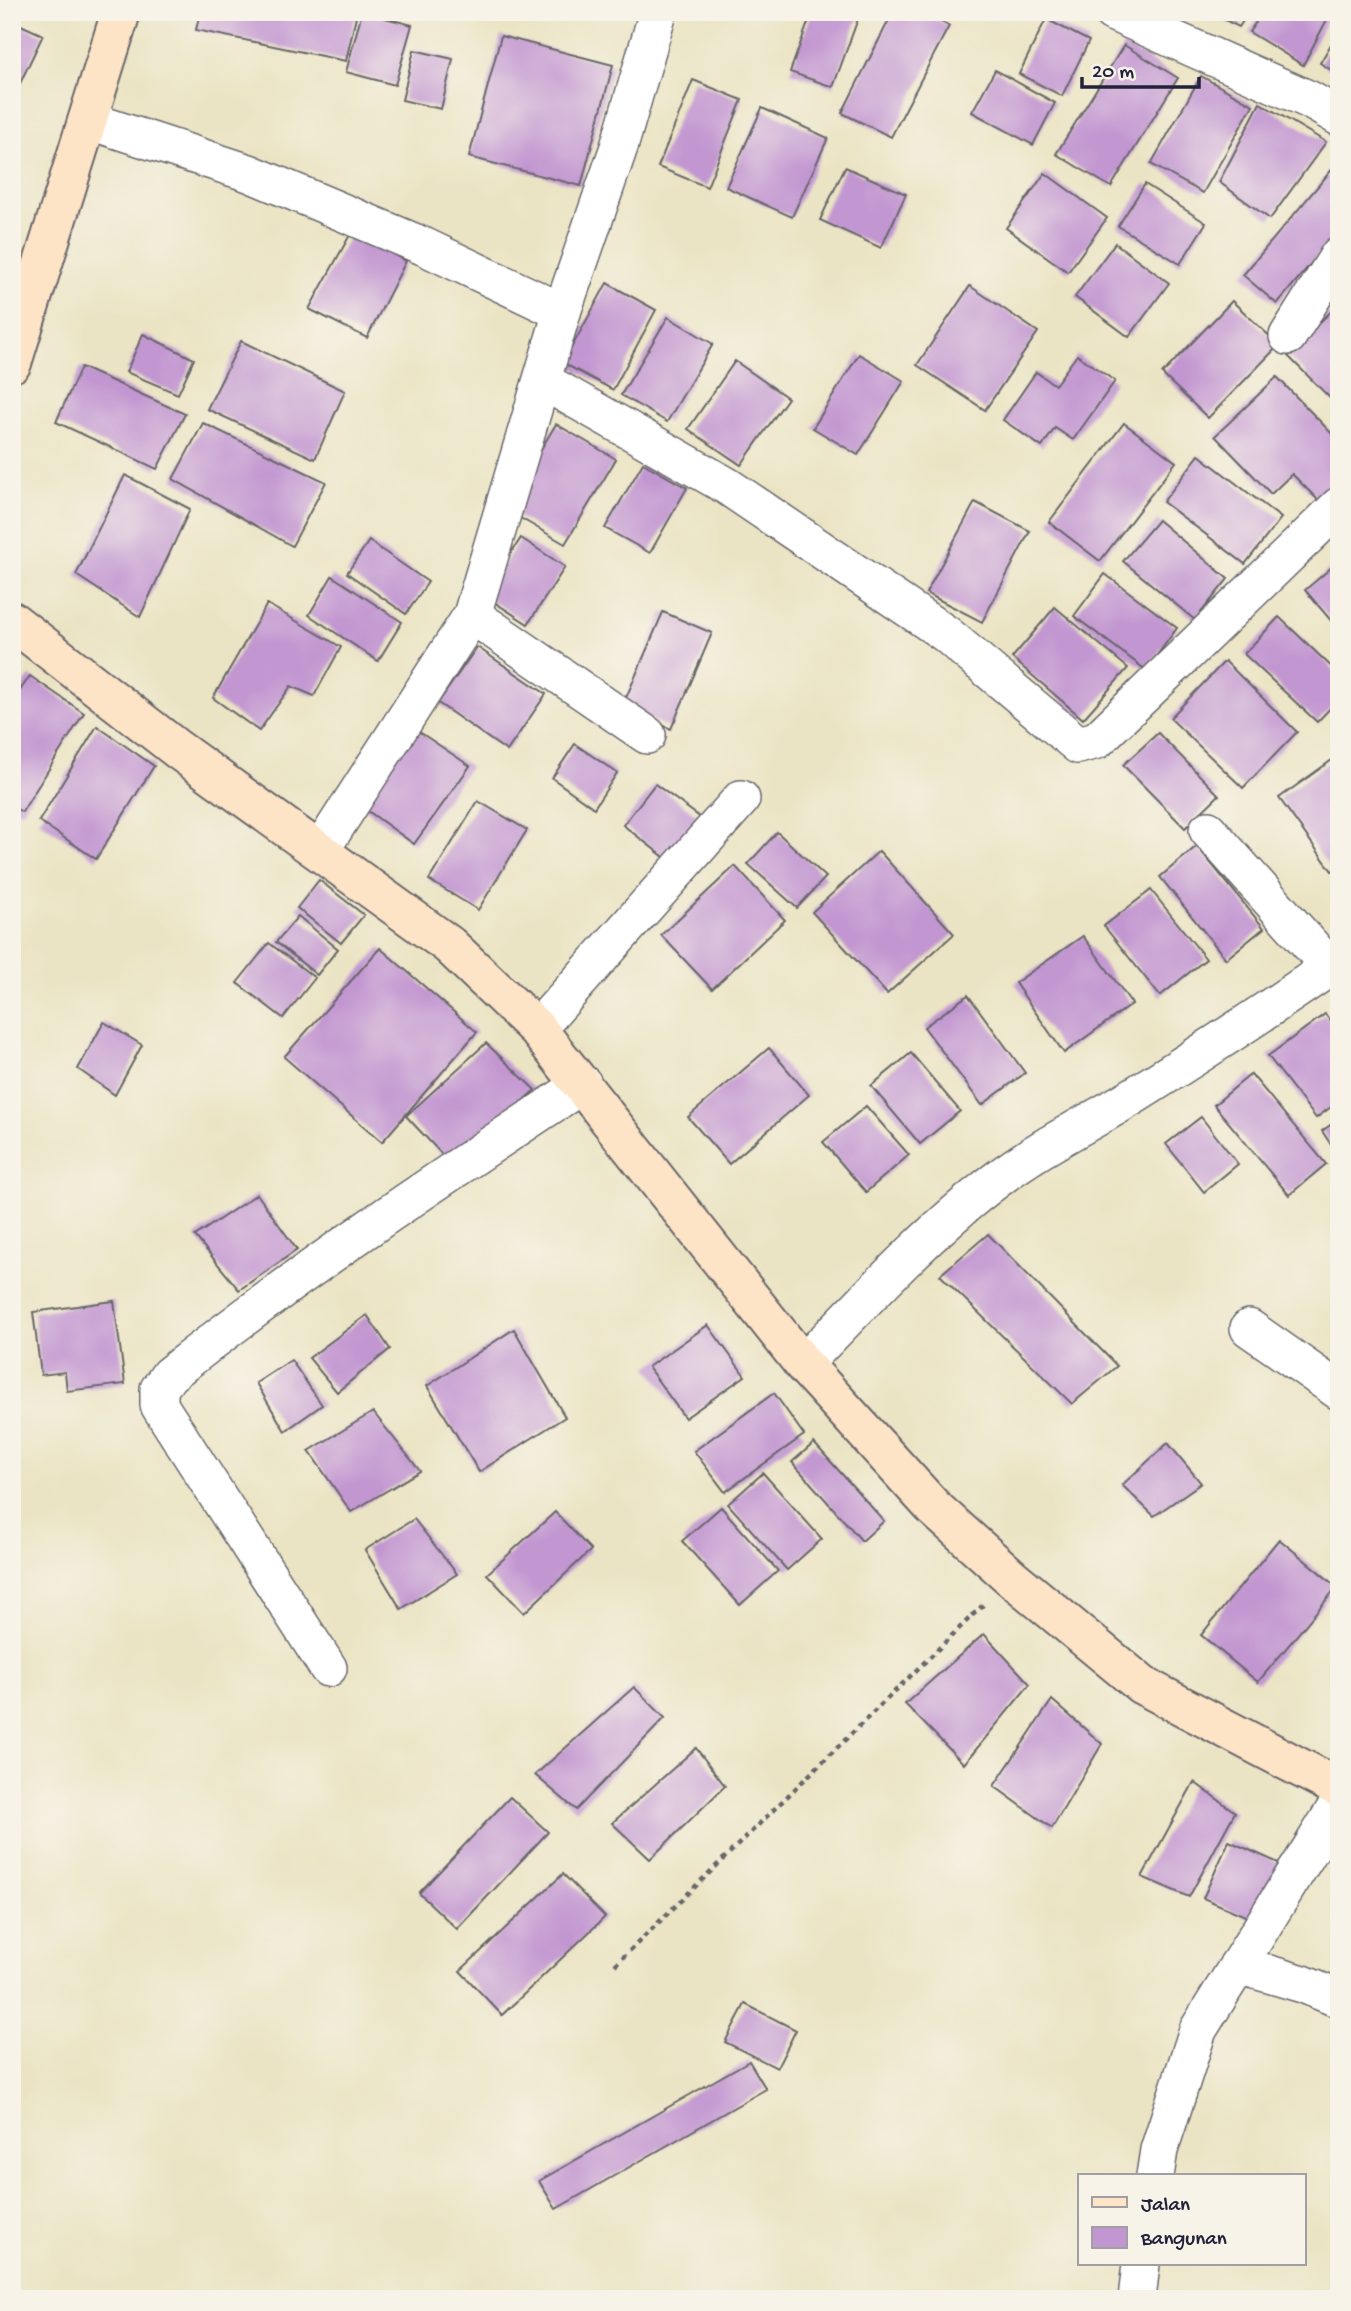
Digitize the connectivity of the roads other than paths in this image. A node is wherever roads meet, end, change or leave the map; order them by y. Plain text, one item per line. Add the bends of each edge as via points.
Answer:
1 (121, 12) edge
2 (658, 12) edge
3 (1112, 12) edge
4 (1339, 117) edge
5 (87, 120) junction
6 (1339, 255) edge
7 (562, 312) junction
8 (1288, 336) dead end
9 (12, 363) edge
10 (542, 381) junction
11 (1339, 506) edge
12 (472, 615) junction
13 (12, 621) edge
14 (647, 735) dead end
15 (741, 799) dead end
16 (1208, 830) dead end
17 (320, 852) junction
18 (1334, 964) edge
19 (537, 1029) junction
20 (583, 1084) junction
21 (1249, 1328) dead end
22 (803, 1364) junction
23 (1339, 1391) edge
24 (328, 1668) dead end
25 (1339, 1788) edge
26 (1339, 1803) edge
27 (1238, 1965) junction
28 (1339, 1999) edge
29 (1155, 2174) edge
30 (1141, 2266) edge
31 (1137, 2299) edge

1 - 5 street
2 - 7 street via 611,173
3 - 4 street
5 - 7 street via 249,173 423,246
5 - 9 street
6 - 8 street
7 - 10 street
10 - 11 street via 727,485 946,634 1078,745 1097,740
10 - 12 street
12 - 14 street
12 - 17 street
13 - 17 street
15 - 19 street
16 - 18 street
17 - 19 street via 449,945
18 - 22 street via 1249,1023 992,1182
19 - 20 street
20 - 22 street
20 - 24 street via 261,1302 169,1374 159,1389 159,1405
21 - 23 street
22 - 25 street via 934,1508 1142,1685
26 - 27 street
27 - 28 street
27 - 29 street via 1198,2030
30 - 31 street

